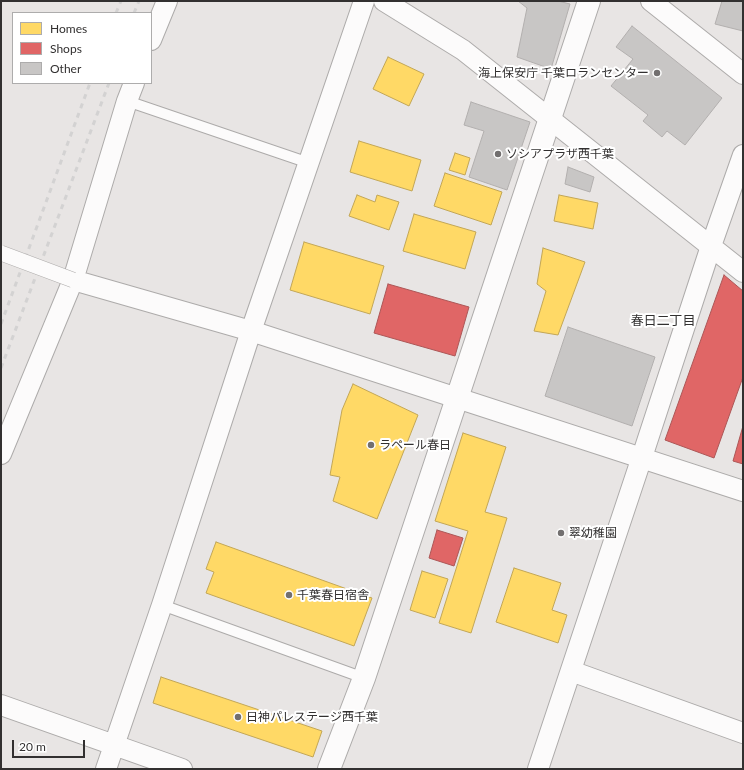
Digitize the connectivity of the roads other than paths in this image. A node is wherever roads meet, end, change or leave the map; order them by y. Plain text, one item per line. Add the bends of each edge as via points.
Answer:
1 (167, 1) edge
2 (364, 1) edge
3 (384, 1) edge
4 (589, 1) edge
5 (651, 1) edge
6 (152, 38) edge
7 (743, 74) edge
8 (130, 92) edge
9 (549, 119) junction
10 (743, 155) edge
11 (309, 163) junction
12 (710, 246) junction
13 (1, 253) edge
14 (743, 272) edge
15 (74, 280) junction
16 (251, 331) junction
17 (456, 397) junction
18 (1, 454) edge
19 (642, 457) junction
20 (743, 490) edge
21 (162, 605) junction
22 (571, 671) junction
23 (364, 678) junction
24 (1, 705) edge
25 (743, 733) edge
26 (114, 745) junction
27 (106, 769) edge
28 (182, 769) edge
29 (329, 769) edge
30 (538, 769) edge

1 - 6 street
2 - 11 street
3 - 9 street via 463,50
4 - 9 street
5 - 7 street
8 - 11 lane
8 - 15 street
9 - 12 street
9 - 17 street
10 - 12 street
11 - 16 street
12 - 14 street
12 - 19 street
13 - 15 street, bridge
15 - 16 street
15 - 18 street
16 - 17 street
16 - 21 street
17 - 19 street
17 - 23 street
19 - 20 street
19 - 22 street
21 - 23 lane
21 - 26 street
22 - 25 street
22 - 30 street
23 - 29 street
24 - 26 street
26 - 27 street
26 - 28 street

